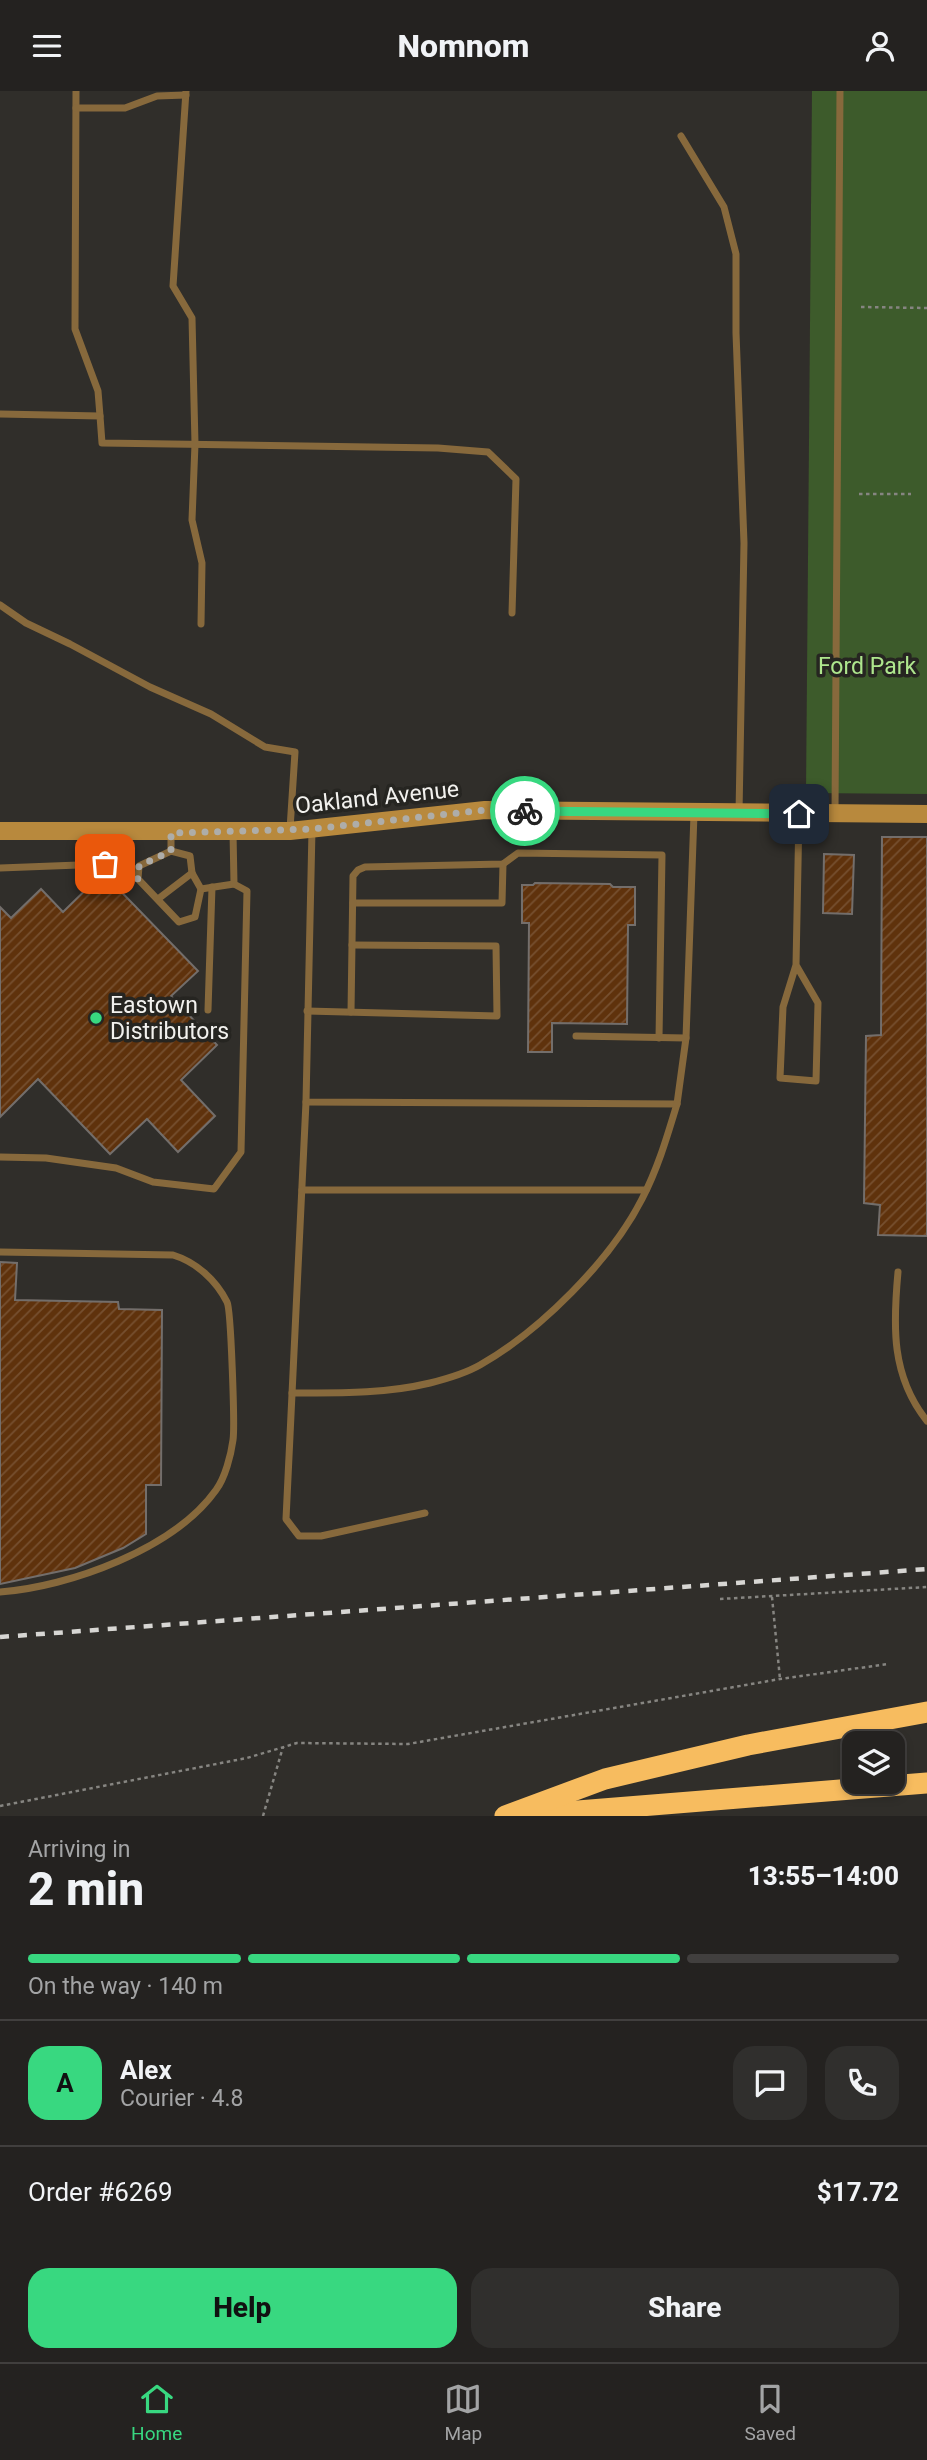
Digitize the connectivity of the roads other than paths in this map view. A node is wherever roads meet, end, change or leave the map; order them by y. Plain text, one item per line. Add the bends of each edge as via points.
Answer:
1 (76, 91) edge
2 (840, 91) edge
3 (186, 93) edge
4 (76, 108) junction
5 (681, 137) dead end
6 (0, 414) edge
7 (100, 416) junction
8 (195, 444) junction
9 (0, 605) edge
10 (512, 613) dead end
11 (201, 624) dead end
12 (694, 813) junction
13 (739, 813) junction
14 (799, 814) junction
15 (835, 814) junction
16 (927, 814) edge
17 (312, 829) junction
18 (0, 831) edge
19 (233, 831) junction
20 (290, 831) junction
21 (171, 833) junction
22 (171, 851) junction
23 (503, 864) junction
24 (0, 869) edge
25 (192, 873) junction
26 (138, 879) junction
27 (234, 884) junction
28 (212, 887) junction
29 (201, 889) junction
30 (158, 899) junction
31 (353, 903) junction
32 (352, 945) junction
33 (796, 965) junction
34 (208, 1010) dead end
35 (307, 1011) junction
36 (351, 1012) junction
37 (576, 1036) dead end
38 (659, 1038) junction
39 (687, 1038) junction
40 (306, 1103) junction
41 (677, 1104) junction
42 (0, 1157) edge
43 (302, 1190) junction
44 (646, 1190) junction
45 (0, 1252) edge
46 (898, 1272) dead end
47 (292, 1393) junction
48 (927, 1421) edge
49 (425, 1513) dead end
50 (0, 1592) edge
51 (927, 1712) edge
52 (927, 1783) edge
53 (505, 1816) edge
54 (516, 1816) edge

1 - 4 lane
2 - 15 lane
3 - 4 lane via 157,96 125,108
3 - 8 lane via 173,286 192,318
4 - 7 lane via 75,329 98,391
5 - 13 lane via 724,207 736,254 744,543
6 - 7 lane
7 - 8 lane via 102,443
8 - 10 lane via 488,452 516,479
8 - 11 lane via 192,520 202,563
9 - 20 lane via 26,623 211,714 265,747 295,752
12 - 13 street, Oakland Avenue
12 - 17 street, Oakland Avenue via 485,810
12 - 39 lane
13 - 14 street, Oakland Avenue
14 - 15 street, Oakland Avenue
14 - 33 lane
15 - 16 street, Oakland Avenue
17 - 20 street, Oakland Avenue
17 - 35 lane
18 - 21 street, Oakland Avenue
19 - 20 street, Oakland Avenue
19 - 21 street, Oakland Avenue
19 - 27 lane
21 - 22 lane
22 - 25 lane via 190,856
22 - 26 lane via 139,866
23 - 31 lane via 365,867 353,876
23 - 31 lane via 502,904
23 - 38 lane via 518,853 662,855
24 - 26 lane via 105,864 124,866
25 - 29 lane
25 - 30 lane
26 - 30 lane
27 - 28 lane
27 - 42 lane via 247,891 241,1152 214,1189 153,1182 116,1168
28 - 29 lane
28 - 34 lane
29 - 30 lane via 195,917 179,922
31 - 32 lane
32 - 36 lane
32 - 36 lane via 496,946 497,1016
33 - 33 lane via 818,1003 816,1081 780,1078 783,1007
35 - 36 lane
35 - 40 lane
37 - 38 lane
38 - 39 lane
39 - 41 lane
40 - 41 lane
40 - 43 lane
41 - 44 lane
43 - 44 lane
43 - 47 lane
44 - 47 lane via 611,1248 566,1296 479,1366 432,1383 381,1392
45 - 50 lane via 173,1255 189,1260 229,1304 233,1439 218,1489 196,1514 142,1551 90,1573
46 - 48 lane via 896,1348 902,1375
47 - 49 lane via 286,1519 299,1536 321,1536
51 - 53 highway via 748,1745 605,1779
52 - 54 highway

